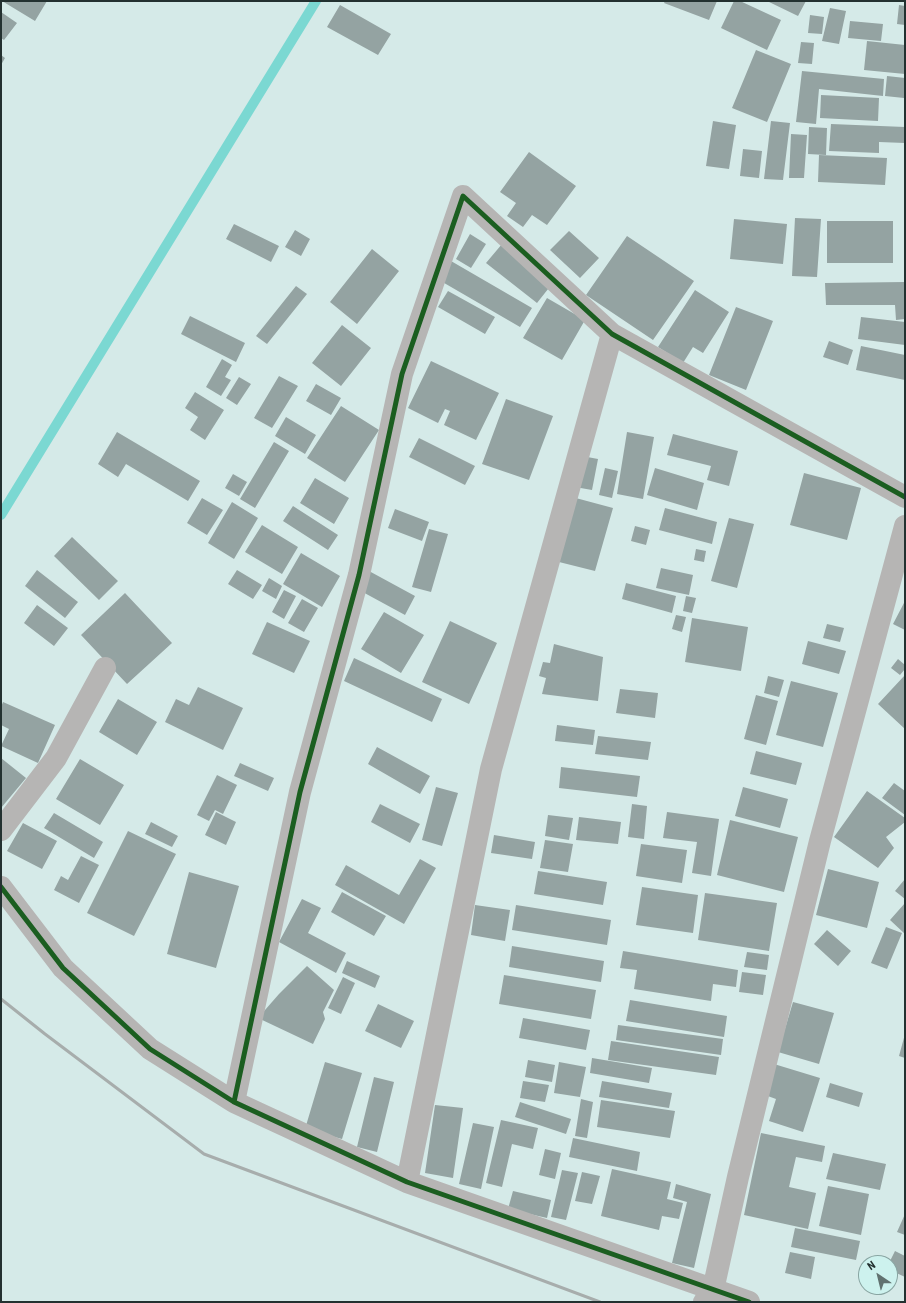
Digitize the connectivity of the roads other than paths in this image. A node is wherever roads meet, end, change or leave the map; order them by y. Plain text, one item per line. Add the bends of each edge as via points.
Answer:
1 (612, 334) junction
2 (905, 497) edge
3 (905, 526) edge
4 (105, 668) dead end
5 (1, 830) edge
6 (1, 887) edge
7 (234, 1102) junction
8 (407, 1182) junction
9 (708, 1296) edge
10 (748, 1302) edge

1 - 2 street
1 - 7 street via 463,196 402,374 359,575 300,792
1 - 8 street via 491,770
3 - 9 street via 820,841
4 - 5 street via 56,758
6 - 7 street via 63,968 150,1048
7 - 8 street
8 - 9 street
9 - 10 street

